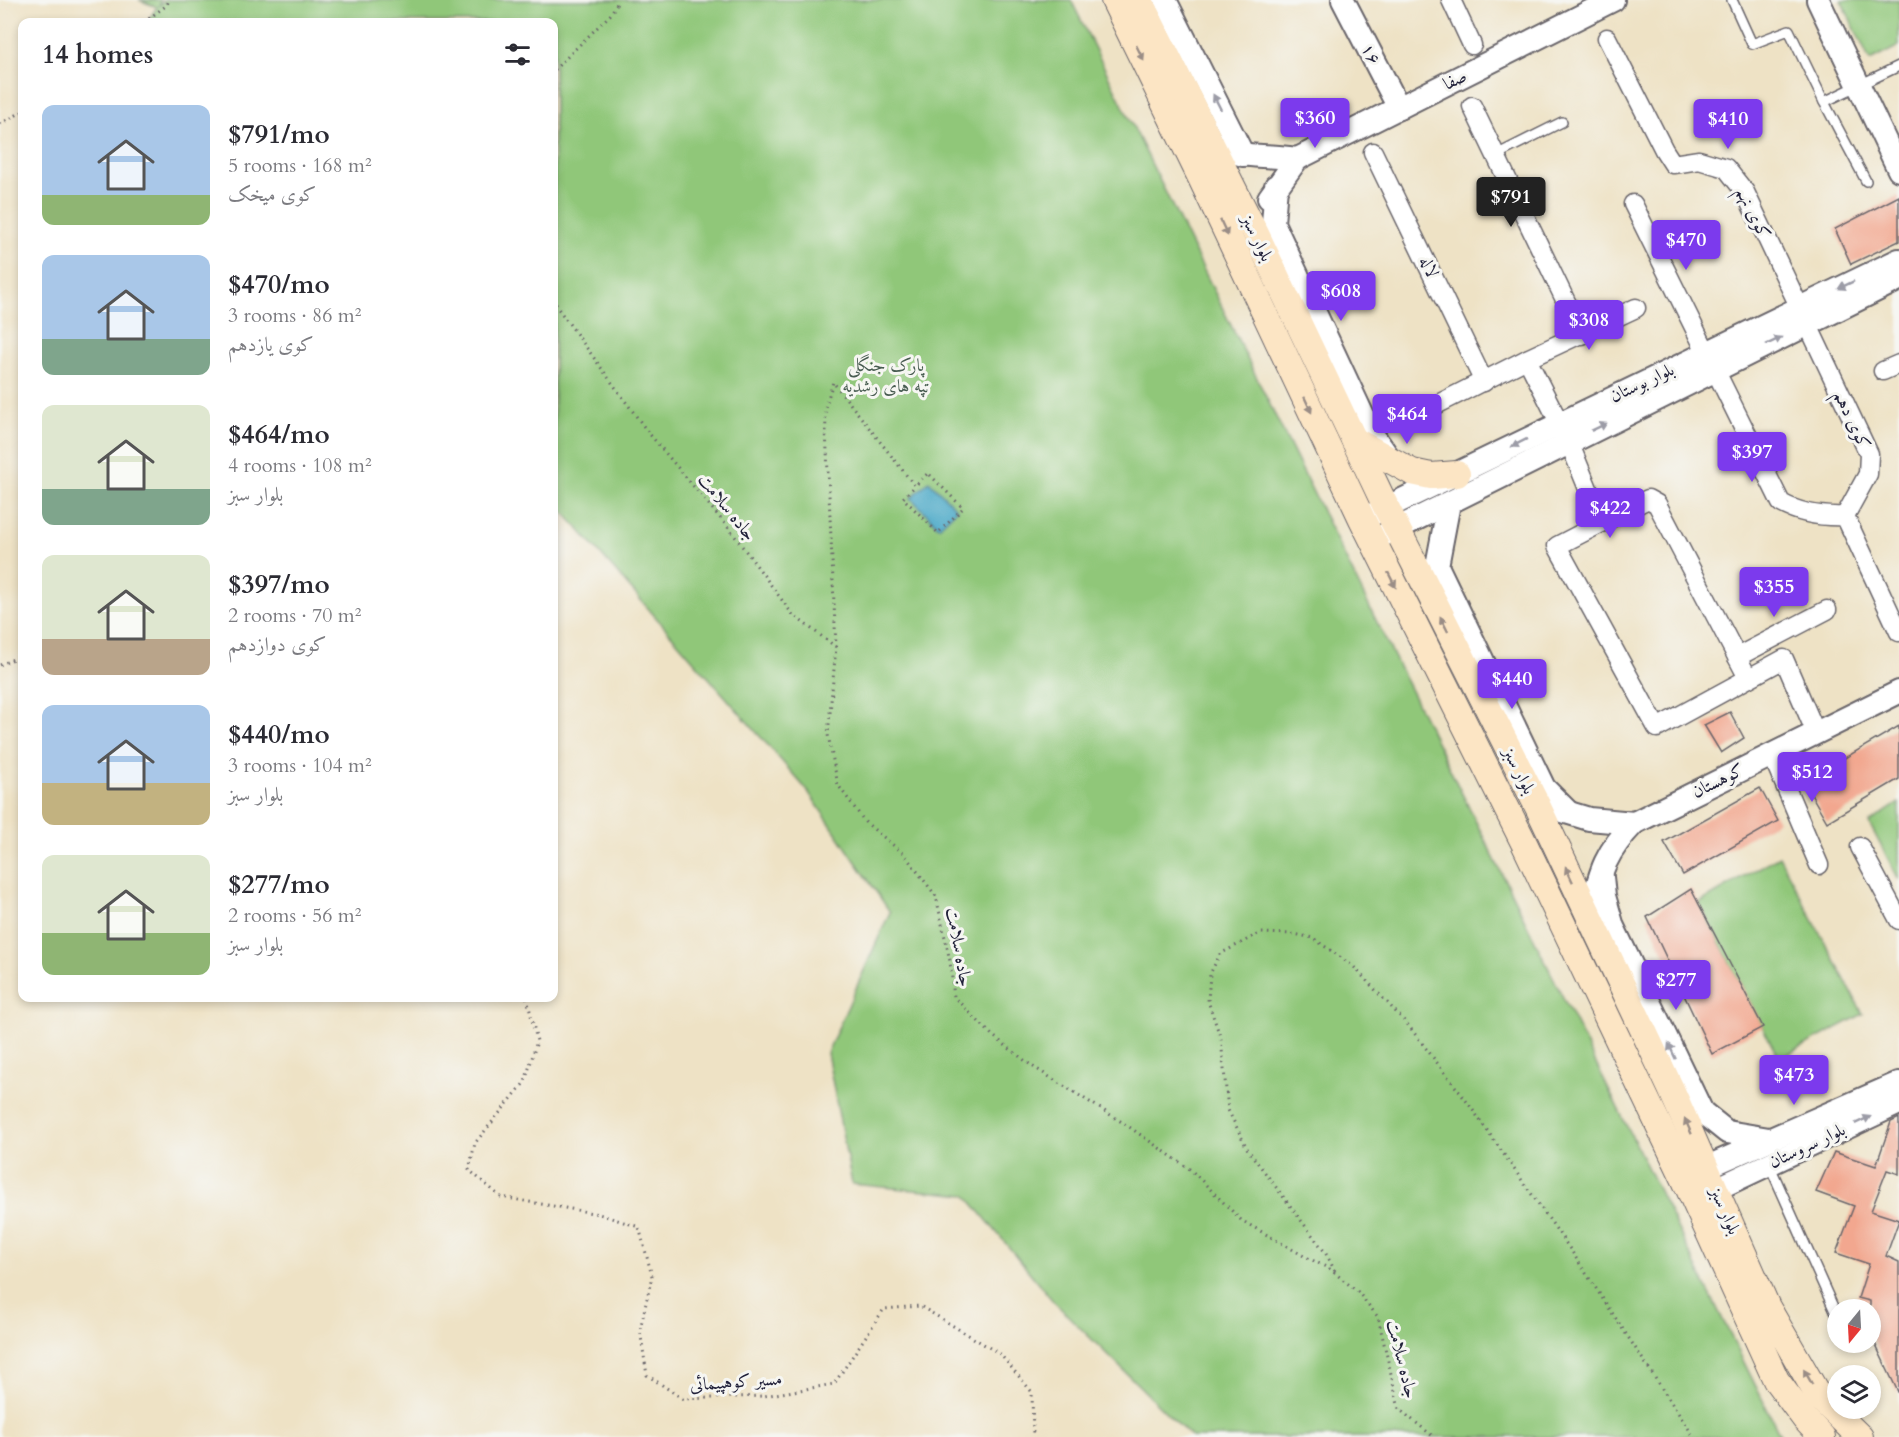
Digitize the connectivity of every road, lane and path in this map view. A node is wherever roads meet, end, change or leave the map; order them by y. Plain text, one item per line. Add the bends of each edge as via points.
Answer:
1 (169, 0) edge
2 (619, 0) edge
3 (1114, 0) edge
4 (1139, 0) edge
5 (1165, 0) edge
6 (1343, 0) edge
7 (1451, 0) edge
8 (1613, 0) edge
9 (1732, 0) edge
10 (1818, 0) edge
11 (149, 18) edge
12 (1607, 38) dead end
13 (1472, 45) dead end
14 (558, 66) edge
15 (1899, 66) edge
16 (1858, 85) junction
17 (1824, 102) junction
18 (1473, 106) dead end
19 (1399, 108) junction
20 (18, 114) edge
21 (1562, 122) dead end
22 (0, 124) edge
23 (1212, 146) junction
24 (1373, 152) dead end
25 (1243, 155) junction
26 (1496, 155) junction
27 (1297, 159) junction
28 (1899, 170) edge
29 (1866, 181) dead end
30 (1276, 186) junction
31 (1633, 204) dead end
32 (1257, 236) junction
33 (1899, 260) edge
34 (1899, 279) edge
35 (558, 308) edge
36 (1636, 308) dead end
37 (1803, 316) junction
38 (1582, 335) junction
39 (1527, 359) junction
40 (1711, 362) junction
41 (1484, 382) junction
42 (1436, 405) dead end
43 (1564, 432) junction
44 (1354, 440) junction
45 (1392, 462) junction
46 (1457, 474) junction
47 (915, 486) junction
48 (1449, 502) junction
49 (1845, 516) junction
50 (1391, 518) junction
51 (1602, 523) junction
52 (1367, 530) junction
53 (1827, 610) dead end
54 (1899, 632) edge
55 (836, 647) junction
56 (18, 657) edge
57 (1737, 657) junction
58 (0, 665) edge
59 (1748, 678) junction
60 (1899, 692) edge
61 (1816, 733) junction
62 (1772, 755) junction
63 (1536, 804) junction
64 (1568, 813) junction
65 (1634, 823) junction
66 (1860, 847) dead end
67 (1819, 865) dead end
68 (1602, 867) junction
69 (1589, 916) junction
70 (1899, 920) edge
71 (528, 1002) edge
72 (1899, 1083) edge
73 (1899, 1103) edge
74 (1769, 1139) junction
75 (1769, 1164) junction
76 (1699, 1184) junction
77 (1336, 1274) junction
78 (1829, 1299) edge
79 (1032, 1437) edge
80 (1434, 1437) edge
81 (1694, 1437) edge
82 (1822, 1437) edge
83 (1860, 1437) edge

1 - 11 path
2 - 14 path
3 -> 52 main road, بلوار سبز
4 - 23 main road, بلوار سبز
25 -> 5 street
6 - 19 street, ۱۶
7 - 13 street
8 - 19 street, صفا
9 - 17 lane via 1752,44 1790,30
10 - 16 street
12 - 37 street, کوی نهم via 1673,164 1699,160 1726,168 1745,192
15 - 16 lane
16 - 17 lane
16 - 28 street
17 - 29 lane
18 - 26 street
19 - 27 street, صفا
20 - 22 path
21 - 26 lane
23 - 25 street
23 - 32 main road, بلوار سبز
24 - 41 street, لاله
25 - 27 street
26 - 38 street
27 - 30 street
30 - 32 street via 1258,215
30 - 45 street via 1273,223 1370,431
31 - 40 street
32 - 44 main road, بلوار سبز
33 -> 37 street, بلوار بوستان
34 - 37 street, بلوار بوستان
35 - 55 path, جاده سلامت via 647,431 731,531 793,615
36 - 38 street
37 - 40 street, بلوار بوستان
37 - 49 street, کوی دهم via 1869,454 1868,474
38 - 39 street
39 - 41 street
39 - 43 street
40 - 43 street, بلوار بوستان
40 - 49 street via 1781,503 1796,511
41 - 42 street
43 -> 46 street, بلوار بوستان
43 - 48 street, بلوار بوستان
43 - 51 street
44 - 45 main road
44 - 50 main road, بلوار سبز
45 - 46 main road via 1431,476
46 - 50 street, بلوار بوستان
47 - 47 path via 928,473 963,508 938,533 903,498
47 - 55 path via 834,382 825,408
48 - 50 street, بلوار بوستان
48 - 64 street via 1437,566 1544,788
49 - 54 street
50 - 52 street
63 -> 50 main road, بلوار سبز
51 - 57 street via 1647,499 1657,504
51 - 59 street via 1560,543 1558,550 1657,728
52 -> 76 main road, بلوار سبز
53 - 57 street
55 - 77 path, جاده سلامت via 828,735 838,785 865,822 904,854 936,896 954,997 992,1035 1032,1066 1191,1170 1241,1220
56 - 58 path
57 - 59 street
59 - 61 street via 1784,659
60 - 61 street, کوهستان
61 - 62 street, کوهستان
62 - 65 street, کوهستان
62 - 67 street
63 - 64 street
69 -> 63 main road, بلوار سبز
64 - 65 street
65 - 68 street via 1619,838
66 - 70 street
68 - 69 street
74 -> 68 street via 1728,1132 1702,1112 1613,927 1604,896
76 -> 69 main road, بلوار سبز via 1671,1089
71 - 79 path, مسیر کوهپیمائی via 537,1041 525,1082 475,1143 469,1170 501,1197 599,1214 639,1227 652,1276 640,1330 647,1375 683,1399 764,1396 834,1384 884,1309 920,1306 1000,1354 1032,1392
72 - 74 street, بلوار سروستان
75 -> 73 street, بلوار سروستان
74 - 76 street, بلوار سروستان
75 - 76 street, بلوار سروستان
75 - 78 lane
76 - 82 main road, بلوار سبز via 1776,1380
83 -> 76 main road, بلوار سبز via 1819,1397
77 - 80 path, جاده سلامت via 1358,1292 1378,1317 1399,1409
77 - 81 path via 1325,1252 1248,1150 1228,1110 1221,1039 1208,1001 1210,974 1220,954 1260,933 1313,938 1354,967 1408,1025 1572,1252

